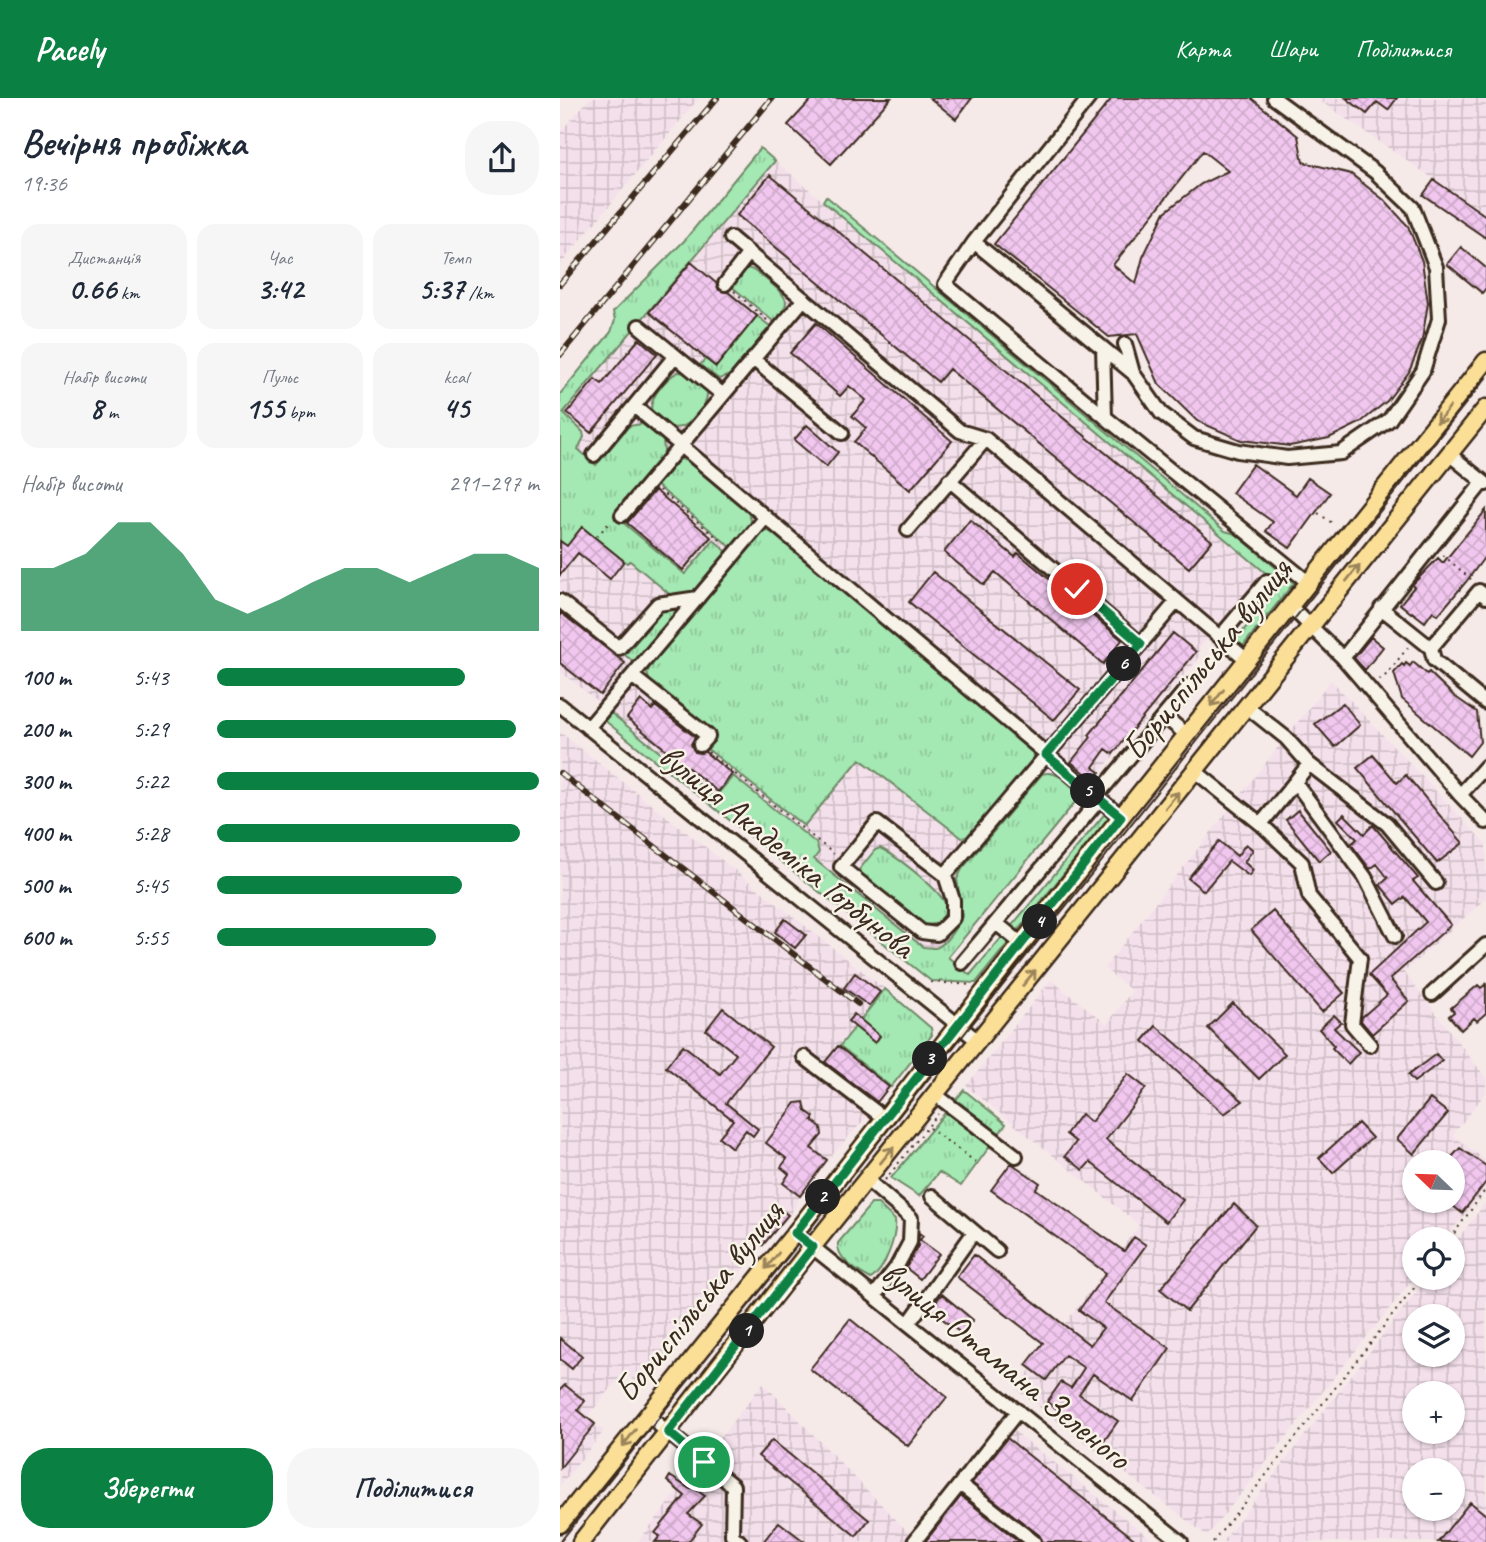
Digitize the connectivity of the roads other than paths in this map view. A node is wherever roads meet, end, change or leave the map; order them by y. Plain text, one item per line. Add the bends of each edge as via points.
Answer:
1 (1089, 98) edge
2 (1274, 98) edge
3 (731, 238) dead end
4 (974, 242) junction
5 (749, 253) junction
6 (725, 284) road end
7 (804, 299) junction
8 (639, 326) dead end
9 (1125, 344) dead end
10 (1104, 348) junction
11 (675, 356) junction
12 (753, 359) junction
13 (1486, 361) edge
14 (1133, 373) junction
15 (723, 395) junction
16 (634, 406) junction
17 (1486, 408) edge
18 (1105, 417) junction
19 (842, 433) dead end
20 (986, 439) junction
21 (681, 446) junction
22 (1449, 454) junction
23 (594, 455) dead end
24 (949, 480) junction
25 (1485, 483) edge
26 (622, 515) road end
27 (766, 517) junction
28 (908, 530) dead end
29 (1267, 581) dead end
30 (1309, 583) junction
31 (1482, 594) edge
32 (698, 598) junction
33 (560, 601) edge
34 (1177, 601) junction
35 (1290, 606) junction
36 (1381, 608) junction
37 (1310, 626) junction
38 (1220, 637) junction
39 (1141, 644) junction
40 (1431, 648) junction
41 (1343, 658) junction
42 (1247, 660) junction
43 (632, 676) junction
44 (1189, 686) dead end
45 (1486, 703) edge
46 (560, 705) edge
47 (1248, 707) junction
48 (1164, 716) junction
49 (588, 728) junction
50 (1187, 735) junction
51 (700, 745) road end
52 (1046, 755) junction
53 (1309, 764) junction
54 (1486, 766) edge
55 (1195, 771) junction
56 (1295, 782) junction
57 (1460, 795) junction
58 (1098, 798) junction
59 (1121, 817) junction
60 (1486, 822) edge
61 (1261, 824) junction
62 (945, 875) junction
63 (1436, 883) dead end
64 (996, 923) junction
65 (1395, 936) dead end
66 (1022, 944) junction
67 (1486, 945) edge
68 (962, 963) dead end
69 (1432, 994) dead end
70 (957, 1024) junction
71 (978, 1041) junction
72 (1370, 1045) dead end
73 (804, 1057) dead end
74 (936, 1095) junction
75 (884, 1118) junction
76 (1016, 1156) dead end
77 (867, 1180) junction
78 (932, 1196) dead end
79 (974, 1232) junction
80 (795, 1233) junction
81 (813, 1247) junction
82 (997, 1251) dead end
83 (875, 1295) junction
84 (909, 1323) junction
85 (1018, 1411) junction
86 (647, 1415) junction
87 (668, 1432) junction
88 (960, 1484) junction
89 (560, 1524) edge
90 (581, 1542) edge
91 (740, 1542) edge
92 (914, 1542) edge
93 (1034, 1542) edge
94 (1181, 1542) edge

1 - 4 street
2 - 14 street via 1376,173 1413,208 1436,267 1439,319 1423,371 1389,419 1341,453 1287,458 1194,438 1161,413
3 - 5 street
4 - 10 street
4 - 18 street via 945,284
5 - 6 street
5 - 7 street
7 - 12 street
7 - 20 street via 960,431
8 - 11 street
9 - 14 street
10 - 14 street
10 - 18 street
11 - 15 street
11 - 16 street
12 - 15 street
12 - 19 street
13 -> 30 main road, Бориспільська вулиця
15 - 21 street
16 - 21 street
16 - 23 street
17 - 22 main road, Бориспільська вулиця
18 - 30 street
20 - 24 street
20 - 34 street
21 - 26 street
21 - 27 street
22 - 25 street
37 -> 22 main road, Бориспільська вулиця
24 - 28 street
24 - 39 street
25 - 36 street
27 - 32 street
27 - 52 street
29 - 38 street
30 - 35 main road, Бориспільська вулиця
31 - 40 street
32 - 33 street via 658,604 619,648
32 - 43 street
34 - 38 street
34 - 39 street
35 - 37 street
35 - 42 main road, Бориспільська вулиця
36 - 40 street
36 - 41 street
37 - 41 street
37 - 47 main road, Бориспільська вулиця
38 - 42 street
39 - 52 street
40 - 45 street via 1434,660
41 - 57 street
42 -> 50 main road, Бориспільська вулиця
43 - 49 street
43 - 51 street via 708,736
44 - 48 street
46 - 49 street, вулиця Академіка Горбунова
47 - 53 street
47 - 55 main road, Бориспільська вулиця
48 - 50 street
48 - 58 street
49 - 70 street, вулиця Академіка Горбунова
50 - 59 main road, Бориспільська вулиця
52 - 58 street
52 - 62 street
53 - 56 street
53 - 63 street via 1387,824
54 - 57 street
55 - 61 street
71 -> 55 main road, Бориспільська вулиця
56 - 61 street
56 - 65 street via 1365,877
57 - 60 street
58 - 59 street
58 - 64 street
59 - 66 main road, Бориспільська вулиця
61 - 72 street via 1302,863 1309,896 1360,958 1352,1024
62 - 62 street via 877,823 841,867 922,932 937,934 953,918
64 - 66 street
64 - 68 street
66 - 70 main road, Бориспільська вулиця
67 - 69 street
70 - 71 street, вулиця Академіка Горбунова
70 - 75 main road, Бориспільська вулиця
71 - 74 main road, Бориспільська вулиця
73 - 75 street
74 - 76 street
77 -> 74 main road, Бориспільська вулиця
75 - 80 main road, Бориспільська вулиця
77 - 81 main road, Бориспільська вулиця
77 - 83 street via 911,1217 911,1242
78 - 79 street
79 - 82 street
79 - 84 street
80 - 81 street, вулиця Отамана Зеленого
80 -> 86 main road, Бориспільська вулиця
81 - 83 street, вулиця Отамана Зеленого
81 - 87 main road, Бориспільська вулиця
83 - 84 street, вулиця Отамана Зеленого
84 - 85 street, вулиця Отамана Зеленого
85 - 88 street
85 - 94 street, вулиця Отамана Зеленого
86 - 87 street
86 -> 89 main road, Бориспільська вулиця
87 - 90 main road, Бориспільська вулиця
87 - 91 street via 733,1486 732,1535
88 - 92 street
88 - 93 street

